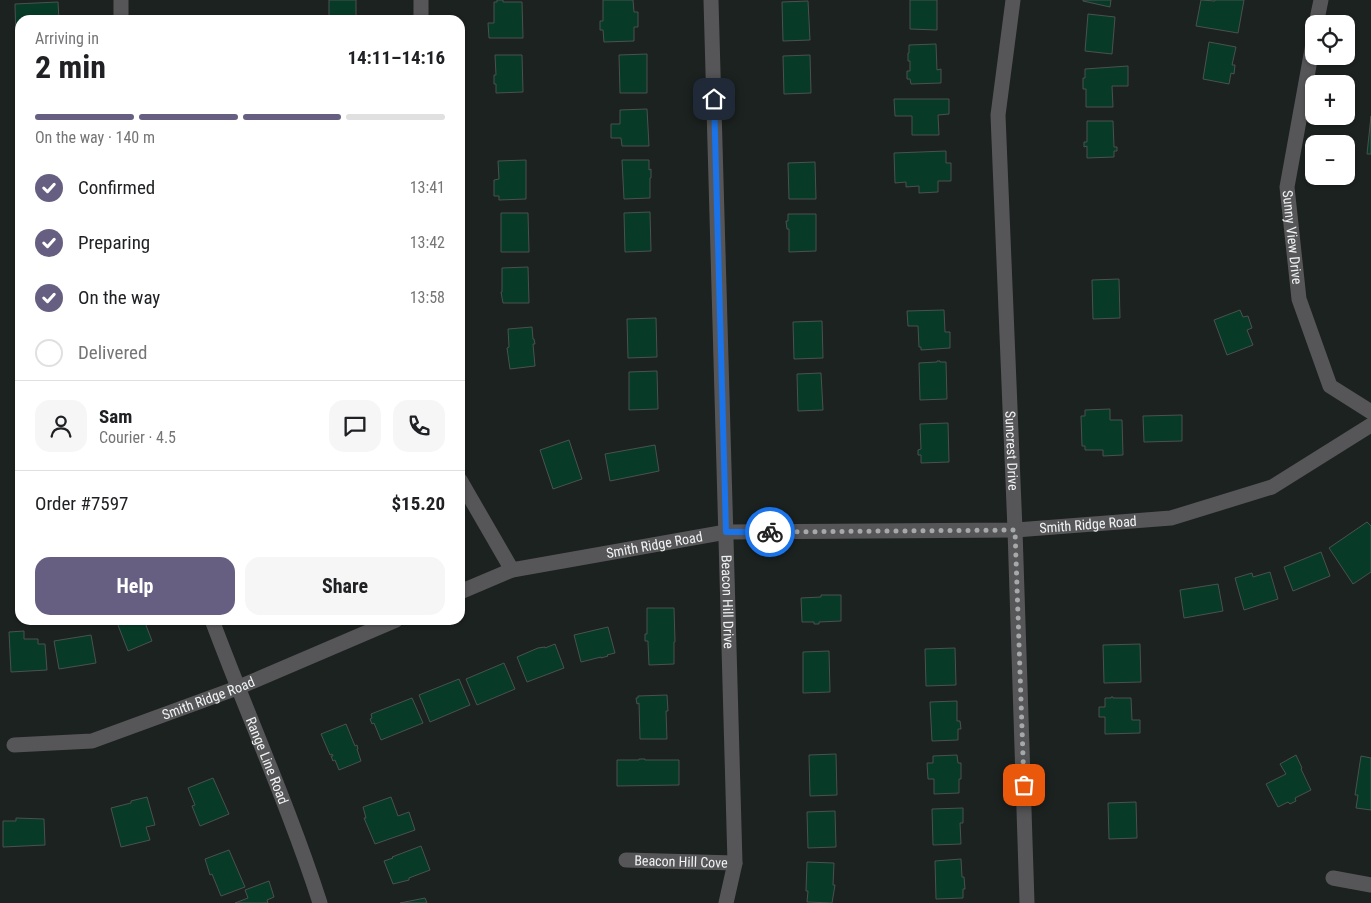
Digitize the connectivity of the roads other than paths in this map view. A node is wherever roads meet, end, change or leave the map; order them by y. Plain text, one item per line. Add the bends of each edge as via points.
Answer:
1 (121, 0) edge
2 (421, 0) edge
3 (711, 0) edge
4 (1013, 0) edge
5 (1320, 0) edge
6 (121, 15) edge
7 (421, 15) edge
8 (1318, 15) edge
9 (1309, 65) edge
10 (1371, 412) edge
11 (1371, 425) edge
12 (465, 489) edge
13 (1015, 530) junction
14 (726, 532) junction
15 (512, 570) junction
16 (465, 590) edge
17 (214, 625) edge
18 (384, 625) edge
19 (238, 688) junction
20 (14, 745) dead end
21 (626, 860) dead end
22 (735, 863) junction
23 (1334, 878) dead end
24 (1371, 885) edge
25 (320, 903) edge
26 (726, 903) edge
27 (1028, 903) edge

1 - 6 street
2 - 7 street
3 - 14 street, Beacon Hill Drive
4 - 13 street, Suncrest Drive via 998,115
5 - 8 street
9 - 10 street, Sunny View Drive via 1287,187 1299,299 1330,386
11 - 13 street, Smith Ridge Road via 1272,487 1170,518
12 - 15 street
13 - 14 street, Smith Ridge Road
13 - 27 street, Suncrest Drive
14 - 15 street, Smith Ridge Road
14 - 22 street, Beacon Hill Drive
15 - 16 street, Smith Ridge Road
17 - 19 street, Range Line Road
18 - 19 street, Smith Ridge Road
19 - 20 street, Smith Ridge Road via 92,741
19 - 25 street, Range Line Road via 304,854
21 - 22 street, Beacon Hill Cove
22 - 26 street, Beacon Hill Drive
23 - 24 street

